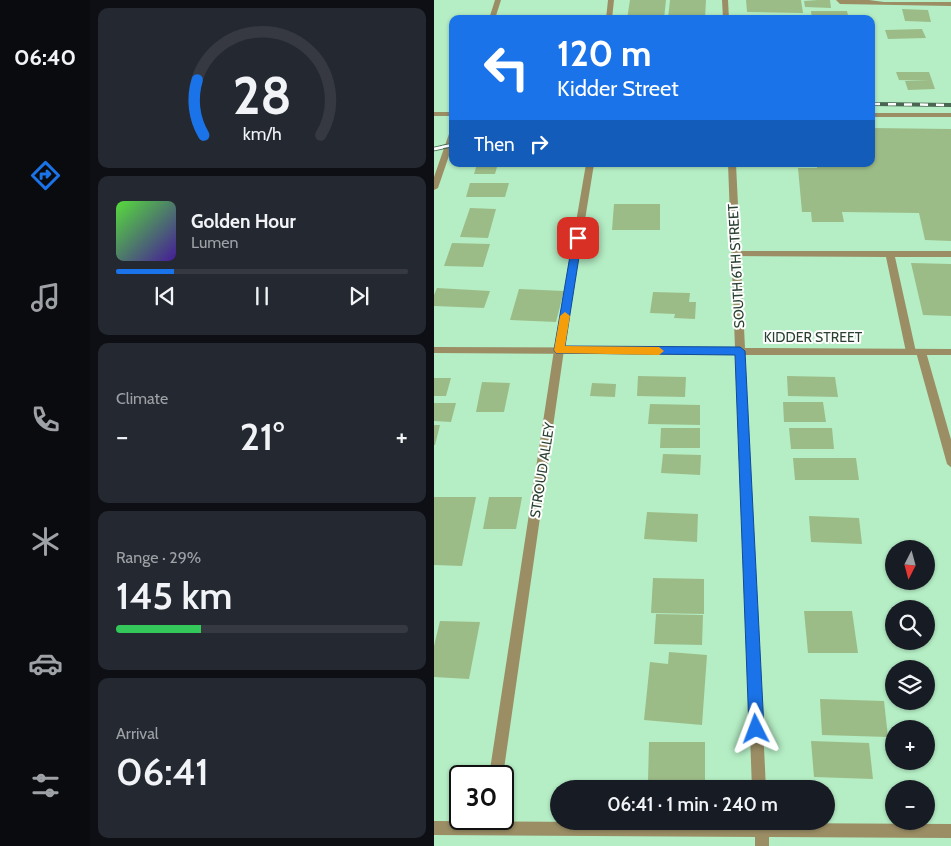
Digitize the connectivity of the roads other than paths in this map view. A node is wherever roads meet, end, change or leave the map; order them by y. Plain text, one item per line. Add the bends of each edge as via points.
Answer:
1 (498, 0) edge
2 (611, 0) edge
3 (725, 0) edge
4 (839, 0) edge
5 (869, 1) edge
6 (951, 4) edge
7 (493, 15) edge
8 (609, 15) edge
9 (726, 15) edge
10 (434, 114) edge
11 (449, 114) edge
12 (875, 115) edge
13 (951, 115) edge
14 (449, 145) edge
15 (590, 167) edge
16 (732, 167) edge
17 (434, 188) edge
18 (736, 254) junction
19 (890, 254) junction
20 (951, 254) edge
21 (434, 350) edge
22 (560, 350) junction
23 (740, 351) junction
24 (916, 352) junction
25 (951, 352) edge
26 (951, 464) edge
27 (498, 765) edge
28 (759, 780) edge
29 (514, 823) edge
30 (550, 824) edge
31 (449, 827) edge
32 (434, 828) edge
33 (835, 828) edge
34 (761, 830) edge
35 (951, 831) edge
36 (762, 846) edge

1 - 7 street
2 - 8 street
3 - 9 street
4 - 5 street
5 - 6 street
10 - 11 street
12 - 13 street
14 - 17 street
15 - 22 street, STROUD ALLEY
16 - 18 street, SOUTH 6TH STREET
18 - 19 street
18 - 23 street, SOUTH 6TH STREET
19 - 20 street
19 - 24 street
21 - 22 street, KIDDER STREET
22 - 23 street, KIDDER STREET
22 - 27 street, STROUD ALLEY
23 - 24 street, KIDDER STREET
23 - 28 street, SOUTH 6TH STREET
24 - 25 street, KIDDER STREET
24 - 26 street
29 - 30 street
31 - 32 street
33 - 35 street
34 - 36 street

